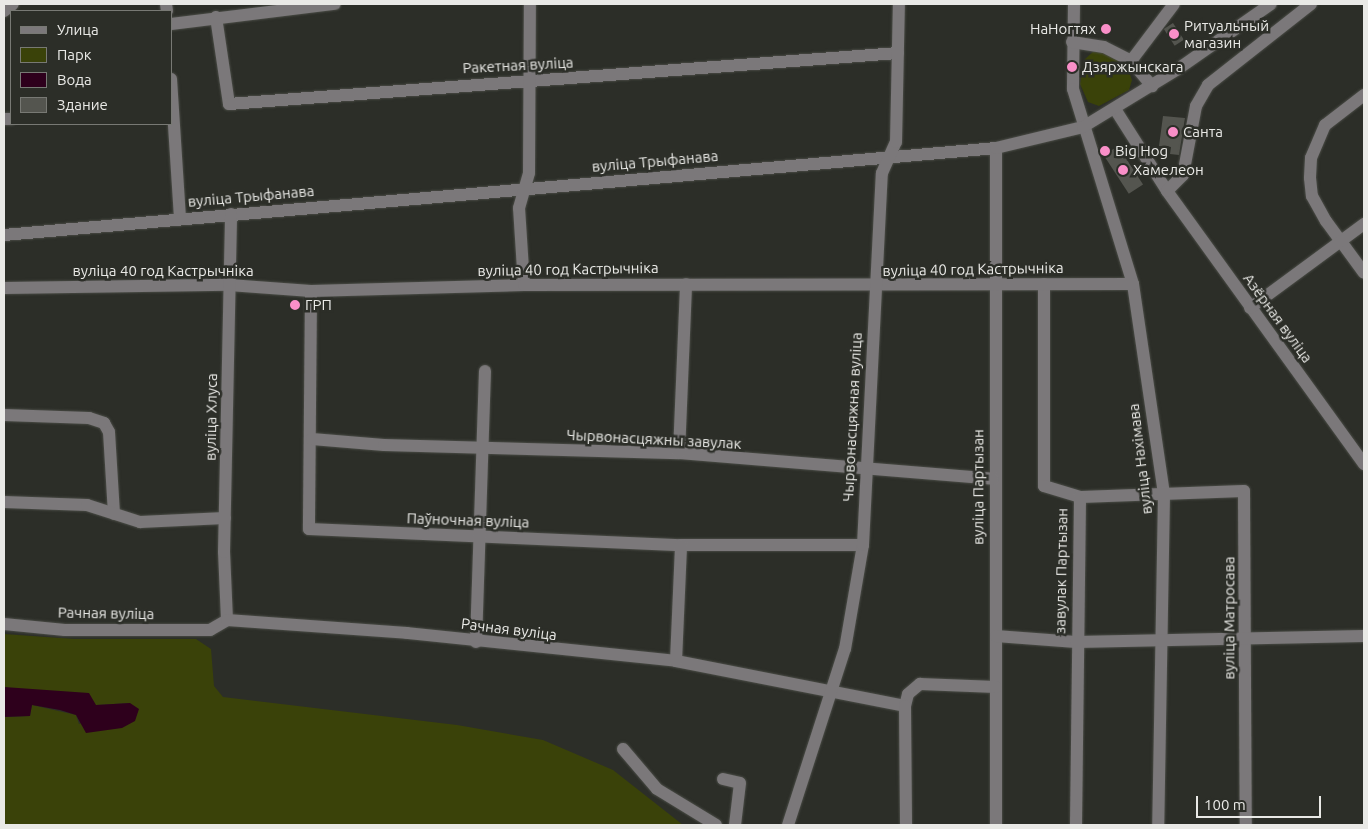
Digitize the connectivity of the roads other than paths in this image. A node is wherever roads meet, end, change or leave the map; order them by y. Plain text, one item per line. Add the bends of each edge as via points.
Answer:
1 (13, 4) edge
2 (335, 4) edge
3 (530, 4) edge
4 (899, 4) edge
5 (1074, 4) edge
6 (1174, 4) edge
7 (1271, 4) edge
8 (1311, 4) edge
9 (4, 11) edge
10 (216, 16) junction
11 (172, 24) edge
12 (1072, 42) junction
13 (898, 53) junction
14 (1131, 62) junction
15 (530, 81) junction
16 (1152, 86) junction
17 (1364, 95) edge
18 (1115, 109) junction
19 (172, 115) edge
20 (1083, 127) junction
21 (996, 148) junction
22 (889, 157) junction
23 (525, 188) junction
24 (1167, 191) junction
25 (231, 214) junction
26 (180, 219) junction
27 (1364, 224) edge
28 (4, 235) edge
29 (1340, 242) junction
30 (1364, 273) edge
31 (686, 284) junction
32 (1044, 284) junction
33 (1132, 284) junction
34 (229, 285) junction
35 (524, 285) junction
36 (995, 286) junction
37 (874, 287) junction
38 (4, 288) edge
39 (311, 291) junction
40 (1250, 308) junction
41 (485, 371) dead end
42 (4, 416) edge
43 (312, 439) junction
44 (482, 448) junction
45 (679, 453) junction
46 (1364, 464) edge
47 (864, 467) junction
48 (993, 479) junction
49 (1164, 495) junction
50 (1080, 497) junction
51 (4, 502) edge
52 (114, 514) junction
53 (225, 518) junction
54 (482, 537) junction
55 (681, 545) junction
56 (863, 545) junction
57 (227, 620) junction
58 (4, 624) edge
59 (996, 636) junction
60 (1364, 636) edge
61 (1245, 640) junction
62 (1162, 641) junction
63 (476, 642) junction
64 (1076, 642) junction
65 (676, 661) junction
66 (996, 687) junction
67 (830, 693) junction
68 (905, 706) junction
69 (622, 749) dead end
70 (723, 779) dead end
71 (716, 825) edge
72 (735, 825) edge
73 (788, 825) edge
74 (906, 825) edge
75 (996, 825) edge
76 (1076, 825) edge
77 (1158, 825) edge
78 (1246, 825) edge

1 - 9 street
2 - 10 street
3 - 15 street
4 - 13 street, Чырвонасцяжная вуліца
5 - 12 street, вуліца Нахімава
6 - 14 street
7 - 16 street, вуліца Трыфанава
8 - 24 street via 1208,85 1196,106 1183,175
10 - 11 street
10 - 15 street, Ракетная вуліца via 229,104
12 - 14 street via 1095,44
12 - 20 street, вуліца Нахімава via 1073,89
13 - 15 street, Ракетная вуліца
13 - 22 street, Чырвонасцяжная вуліца via 896,142
14 - 16 street
15 - 23 street via 529,173
16 - 18 street, вуліца Трыфанава
17 - 29 street via 1325,125 1311,158 1312,196
18 - 20 street, вуліца Трыфанава
18 - 24 street, Азёрная вуліца
19 - 26 street
20 - 21 street, вуліца Трыфанава
20 - 33 street, вуліца Нахімава
21 - 22 street, вуліца Трыфанава
21 - 36 street, вуліца Партызан
22 - 23 street, вуліца Трыфанава
22 - 37 street, Чырвонасцяжная вуліца via 882,172
23 - 25 street, вуліца Трыфанава
23 - 35 street via 520,208
24 - 40 street, Азёрная вуліца
25 - 26 street, вуліца Трыфанава
25 - 34 street, вуліца Хлуса
26 - 28 street, вуліца Трыфанава
27 - 29 street
29 - 30 street
29 - 40 street
31 - 35 street, вуліца 40 год Кастрычніка
31 - 37 street, вуліца 40 год Кастрычніка
31 - 45 street
32 - 33 street, вуліца 40 год Кастрычніка
32 - 36 street, вуліца 40 год Кастрычніка
32 - 50 street, завулак Партызан via 1044,486
33 - 49 street, вуліца Нахімава
34 - 38 street, вуліца 40 год Кастрычніка
34 - 39 street, вуліца 40 год Кастрычніка
34 - 53 street, вуліца Хлуса
35 - 39 street, вуліца 40 год Кастрычніка
36 - 37 street, вуліца 40 год Кастрычніка
36 - 48 street, вуліца Партызан
37 - 47 street, Чырвонасцяжная вуліца
39 - 43 street, Паўночная вуліца
40 - 46 street, Азёрная вуліца
41 - 44 street
42 - 52 street via 89,418 104,423 109,432
43 - 44 street, Чырвонасцяжны завулак
43 - 54 street, Паўночная вуліца via 309,529
44 - 45 street, Чырвонасцяжны завулак
44 - 54 street
45 - 47 street, Чырвонасцяжны завулак
47 - 48 street, Чырвонасцяжны завулак
47 - 56 street, Чырвонасцяжная вуліца
48 - 59 street, вуліца Партызан
49 - 50 street
49 - 61 street, вуліца Матросава via 1244,491
49 - 62 street, вуліца Нахімава
50 - 64 street, завулак Партызан
51 - 52 street via 87,505
52 - 53 street via 140,522
53 - 57 street, вуліца Хлуса
54 - 55 street, Паўночная вуліца
54 - 63 street
55 - 56 street, Паўночная вуліца
55 - 65 street
56 - 67 street, Чырвонасцяжная вуліца via 854,616
57 - 58 street, Рачная вуліца via 210,630 66,630
57 - 63 street, Рачная вуліца
59 - 64 street
59 - 66 street, вуліца Партызан
60 - 61 street
61 - 62 street
61 - 78 street, вуліца Матросава
62 - 64 street
62 - 77 street, вуліца Нахімава
63 - 65 street, Рачная вуліца
64 - 76 street, завулак Партызан
65 - 67 street, Рачная вуліца
66 - 68 street via 920,684 908,694
66 - 75 street, вуліца Партызан
67 - 68 street, Рачная вуліца
67 - 73 street, Чырвонасцяжная вуліца
68 - 74 street
69 - 71 street via 657,789
70 - 72 street via 740,783

